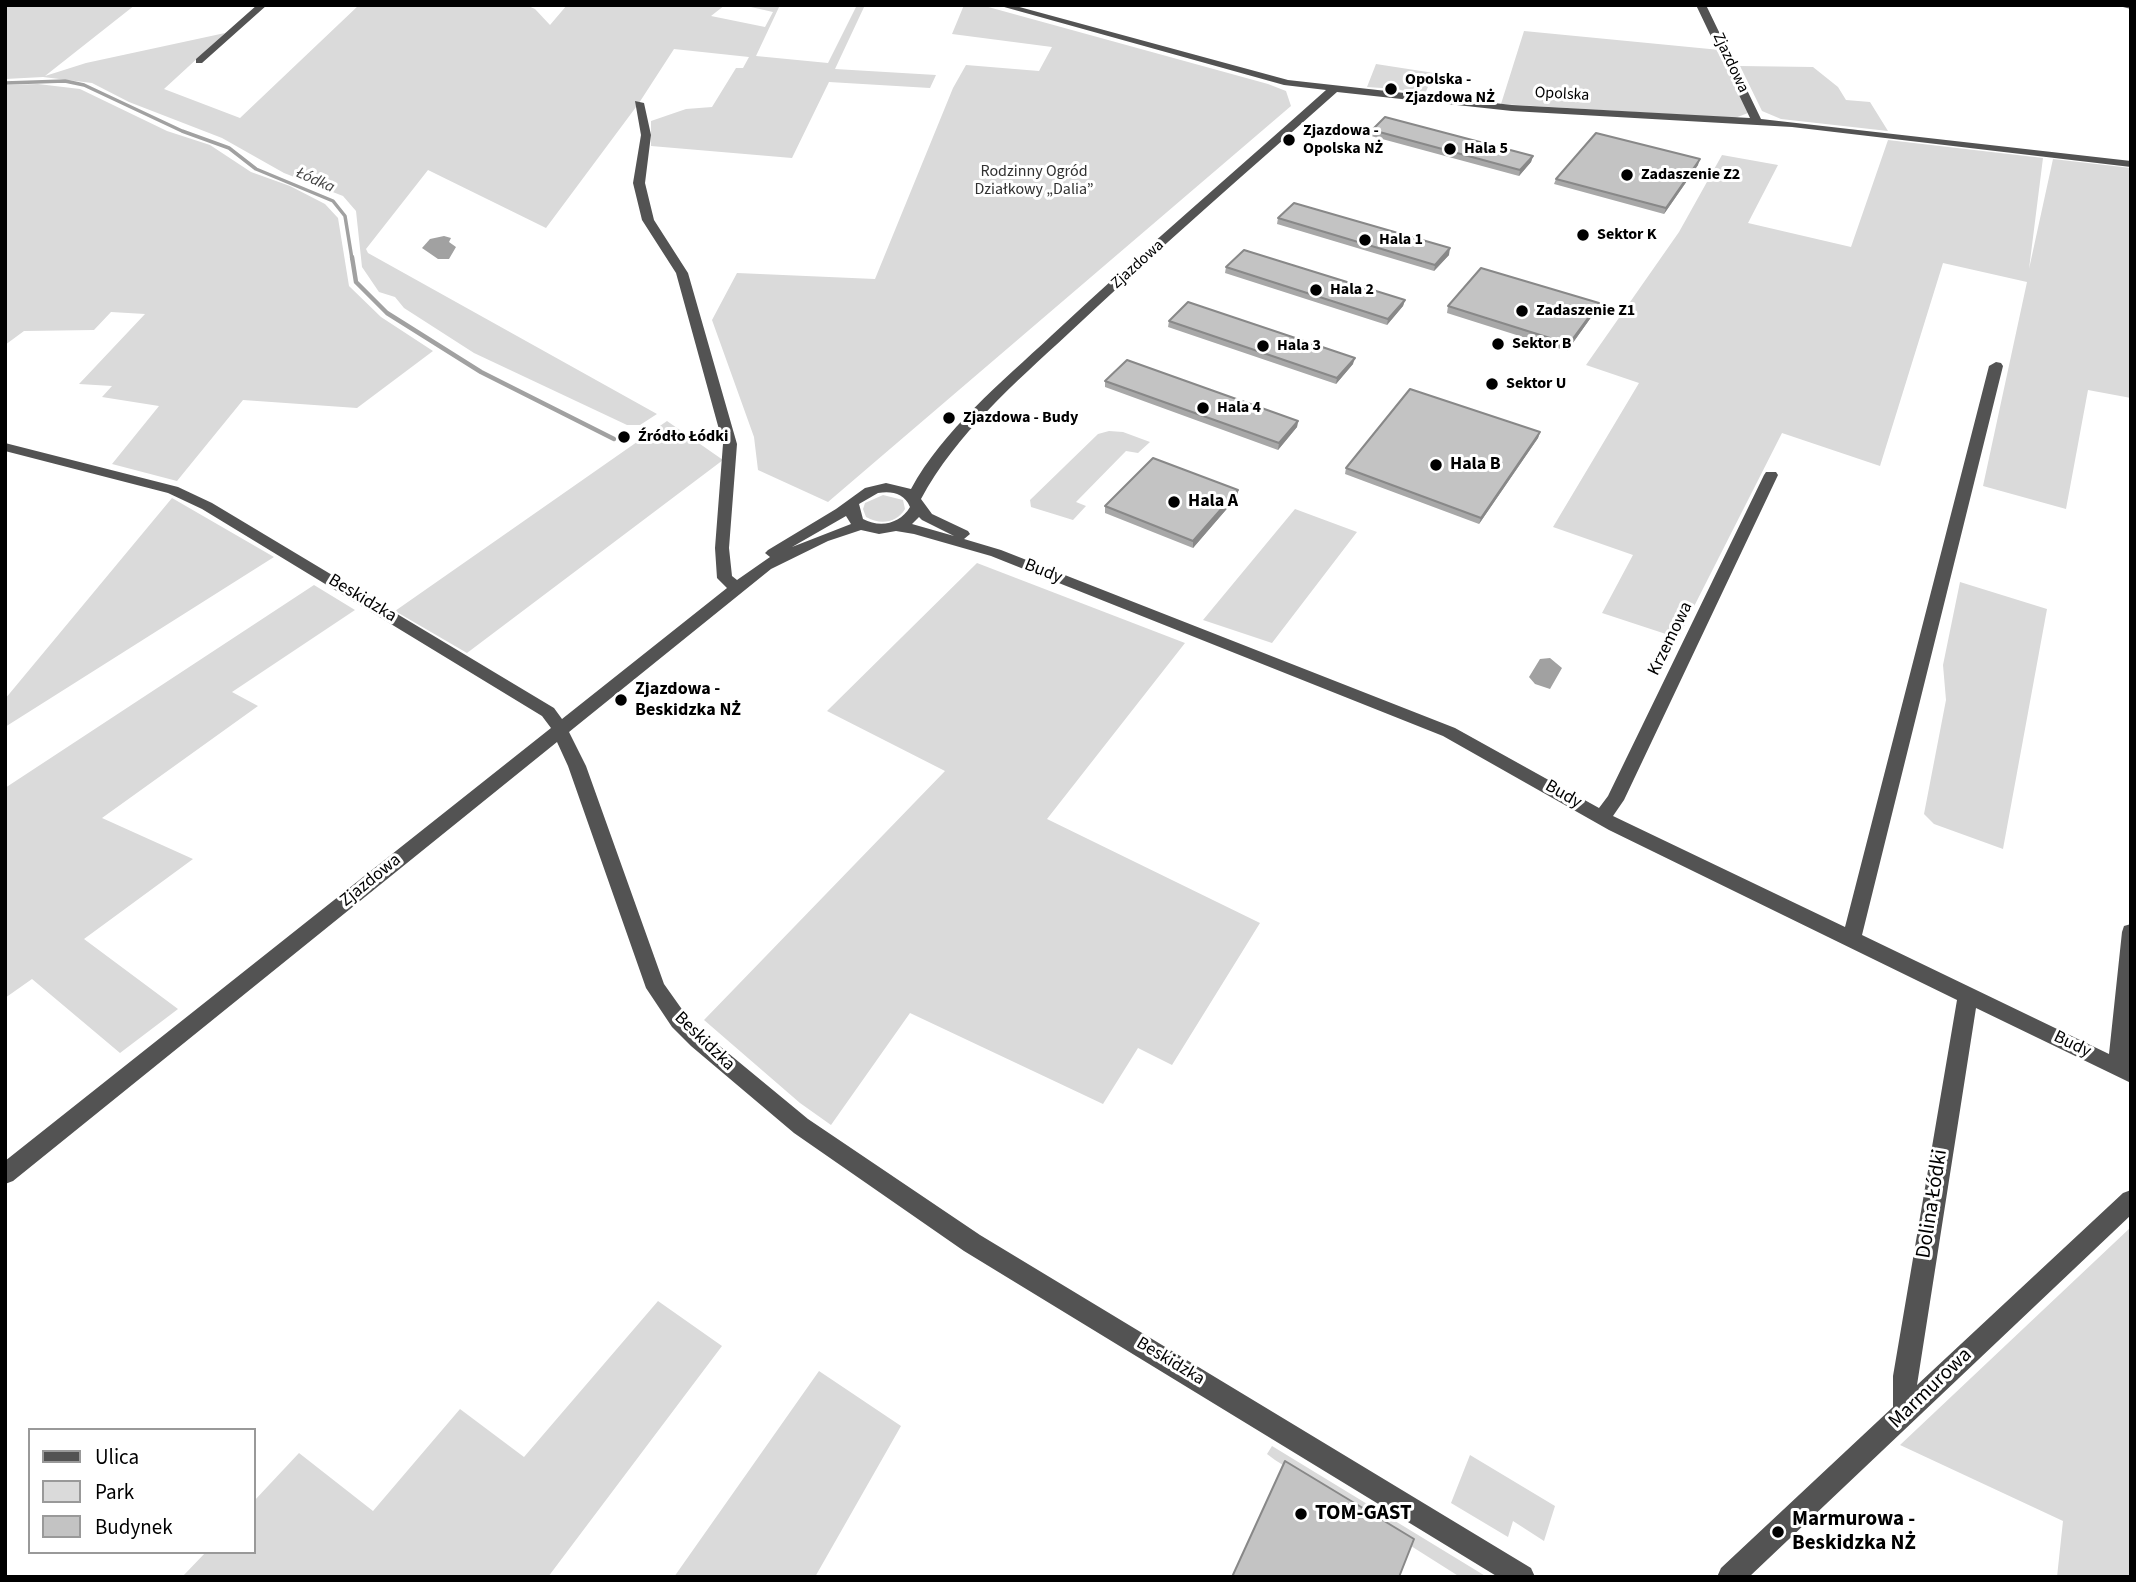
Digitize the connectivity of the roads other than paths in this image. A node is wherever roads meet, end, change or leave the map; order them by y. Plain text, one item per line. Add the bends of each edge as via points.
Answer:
1 (263, 5) edge
2 (1000, 5) edge
3 (1702, 5) edge
4 (2119, 5) edge
5 (2131, 6) edge
6 (199, 61) dead end
7 (1335, 88) junction
8 (639, 103) dead end
9 (1757, 122) junction
10 (2131, 164) edge
11 (1996, 366) dead end
12 (946, 446) junction
13 (5, 447) edge
14 (1771, 475) dead end
15 (885, 488) junction
16 (915, 503) junction
17 (852, 504) junction
18 (862, 525) junction
19 (897, 527) junction
20 (996, 553) junction
21 (766, 565) junction
22 (737, 588) junction
23 (560, 730) junction
24 (1601, 818) junction
25 (2131, 932) edge
26 (1852, 939) junction
27 (1968, 995) junction
28 (2124, 1070) edge
29 (5, 1174) edge
30 (2131, 1200) edge
31 (1905, 1413) junction
32 (1522, 1577) edge
33 (1730, 1577) edge

1 - 6 street
2 - 7 street, Opolska via 1274,80
3 - 9 street, Zjazdowa
4 - 5 street
7 - 9 street, Opolska via 1512,108
7 - 12 street, Zjazdowa via 1025,367
8 - 22 street via 646,135 639,183 648,220 681,273 730,444 723,557 725,578
9 - 10 street, Opolska
11 - 26 street
12 - 15 street, Zjazdowa
12 - 16 street, Zjazdowa via 917,486
13 - 23 street, Beskidzka via 173,490 222,513 526,697 552,716
14 - 24 street, Krzemowa via 1615,800
15 - 16 street via 905,491
15 - 17 street via 864,493
16 - 19 street via 909,521
16 - 20 street, Budy via 926,517
17 - 18 street via 853,518
17 - 21 street, Zjazdowa via 786,543
18 - 19 street
18 - 21 street, Zjazdowa
19 - 20 street, Budy
20 - 24 street, Budy via 1449,732
21 - 22 street, Zjazdowa
22 - 23 street, Zjazdowa
23 - 29 street, Zjazdowa
23 - 32 street, Beskidzka via 577,766 647,967 667,1005 698,1040 801,1126 972,1243
24 - 26 street, Budy
25 - 28 street, Budy
26 - 27 street, Budy
27 - 28 street, Budy
27 - 31 street, Dolina Łódki via 1905,1376
30 - 31 street, Marmurowa
31 - 33 street, Marmurowa

